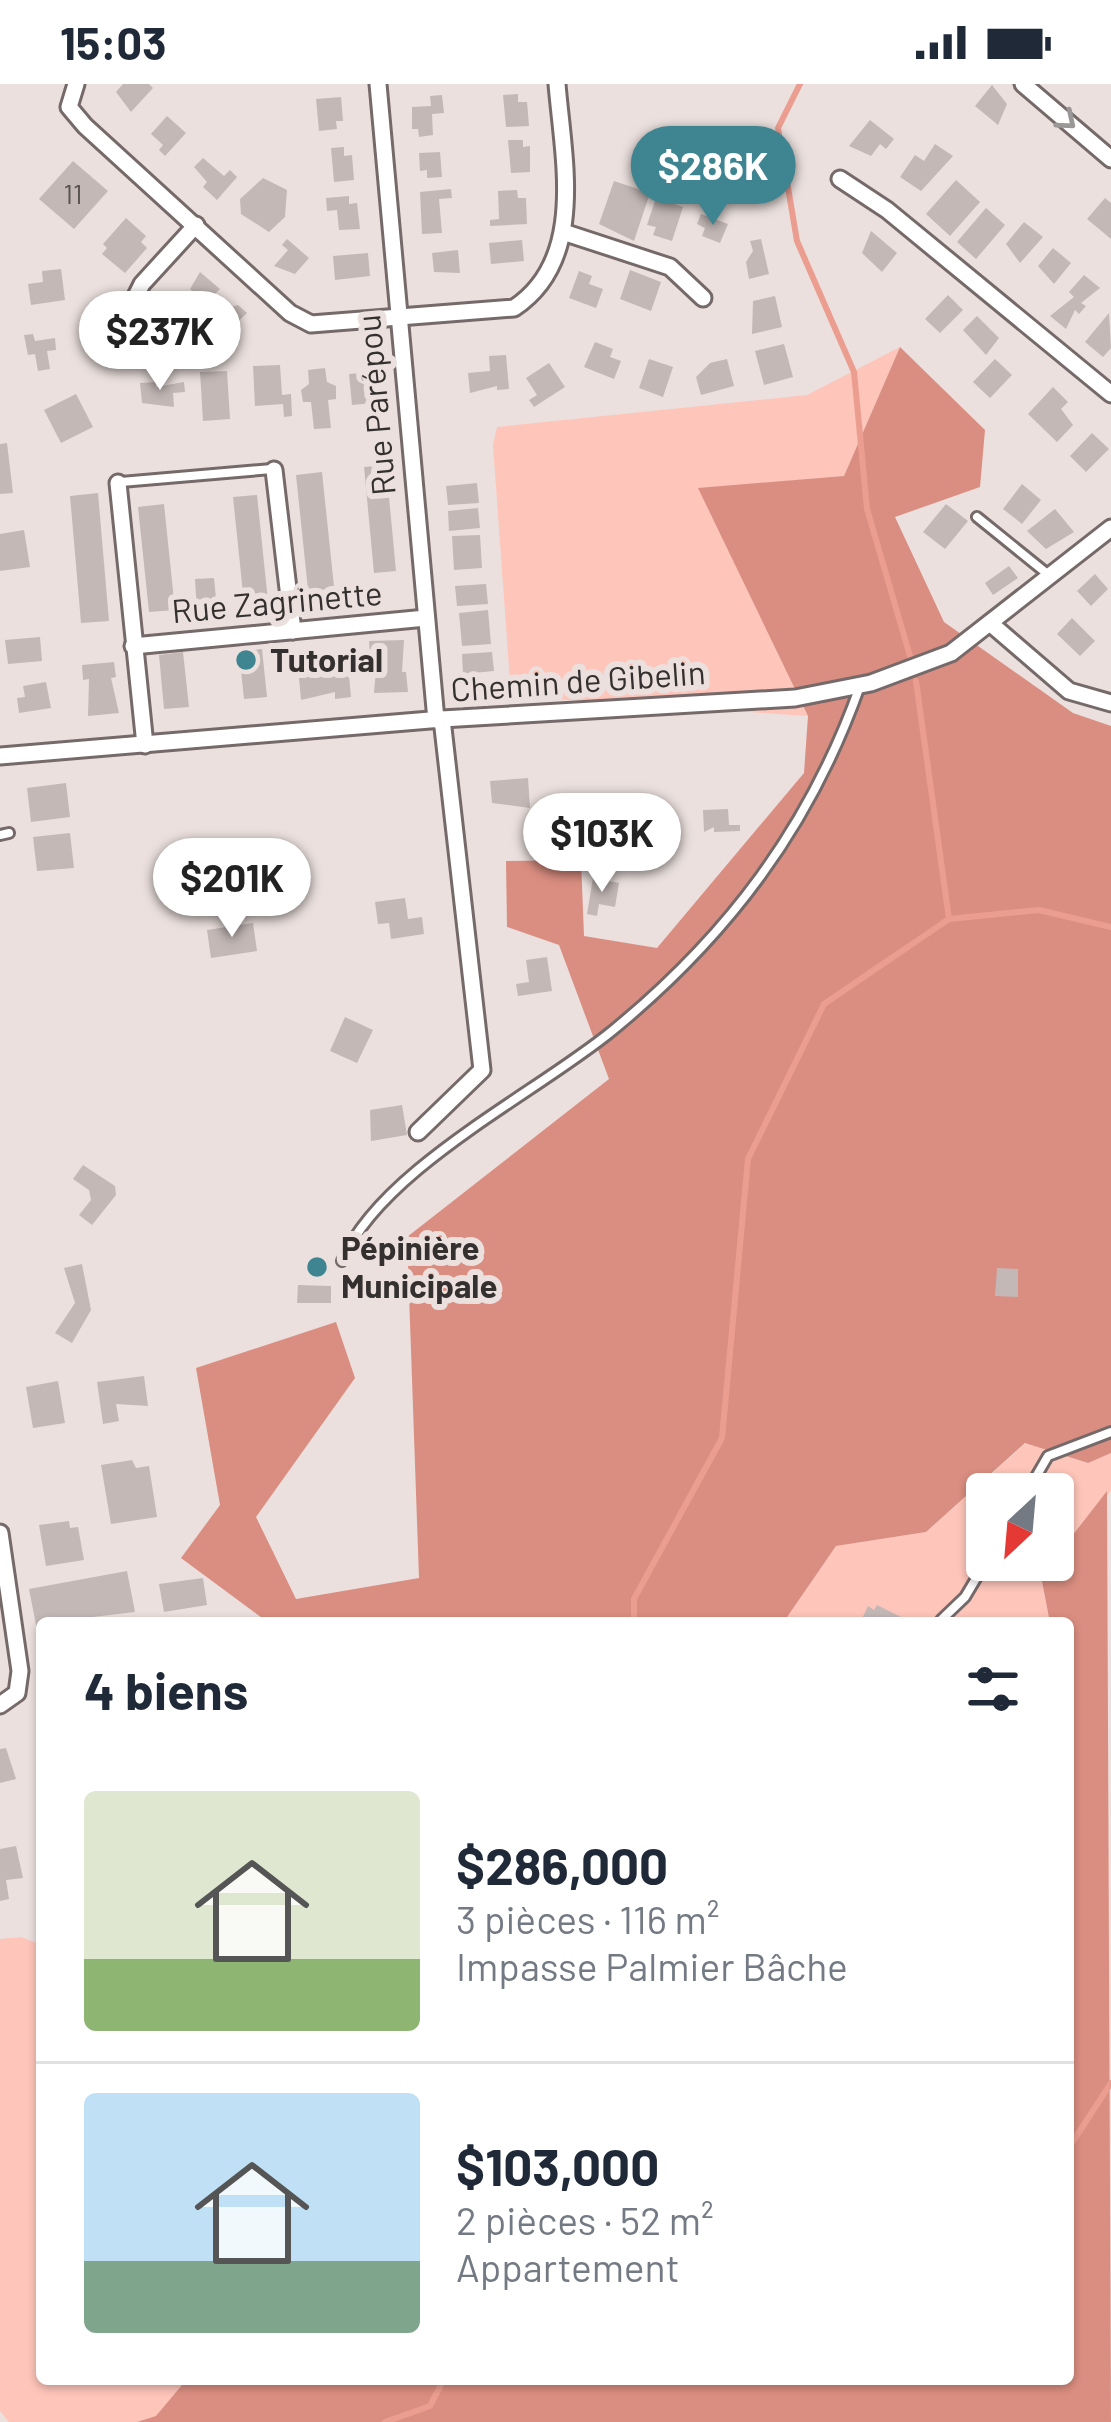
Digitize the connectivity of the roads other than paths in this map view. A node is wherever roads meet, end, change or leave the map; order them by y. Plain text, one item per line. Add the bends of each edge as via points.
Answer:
1 (76, 84) edge
2 (379, 84) edge
3 (557, 84) edge
4 (1023, 84) edge
5 (1111, 158) edge
6 (840, 179) dead end
7 (196, 225) junction
8 (563, 232) junction
9 (703, 298) dead end
10 (398, 320) junction
11 (140, 338) dead end
12 (1111, 394) edge
13 (274, 470) joint
14 (118, 483) joint
15 (977, 518) dead end
16 (1111, 528) edge
17 (1050, 575) junction
18 (427, 618) junction
19 (990, 623) junction
20 (293, 631) junction
21 (133, 646) junction
22 (861, 685) junction
23 (1111, 703) edge
24 (439, 719) junction
25 (145, 745) junction
26 (0, 756) edge
27 (418, 1132) dead end
28 (342, 1261) dead end
29 (1111, 1432) edge
30 (1038, 1473) edge
31 (0, 1533) edge
32 (975, 1581) edge
33 (944, 1617) edge
34 (0, 1705) edge

1 - 7 street via 69,107 77,117
2 - 10 street, Rue Parépou
3 - 8 street
4 -> 5 street
6 - 12 street
7 - 10 street via 311,324
7 - 11 street via 135,299 128,314
8 - 9 street via 670,267
8 - 10 street via 534,295 514,308
10 - 18 street, Rue Parépou
13 - 14 lane
13 - 20 street
14 - 21 street
15 - 17 lane
16 - 17 street, Chemin de Gibelin
17 - 19 street, Chemin de Gibelin
18 - 20 street, Rue Zagrinette
18 - 24 street, Rue Parépou
19 - 22 street, Chemin de Gibelin via 951,653
19 - 23 street via 1069,692
20 - 21 street, Rue Zagrinette
21 - 25 street
22 - 24 street, Chemin de Gibelin via 795,698
22 - 28 lane via 811,804 721,931 610,1032 478,1125 382,1206 352,1237
24 - 25 street, Chemin de Gibelin
24 - 27 street, Rue Parépou via 482,1070
25 - 26 street, Chemin de Gibelin
29 - 30 lane via 1048,1456
31 - 34 street via 20,1671 17,1693
32 - 33 lane

